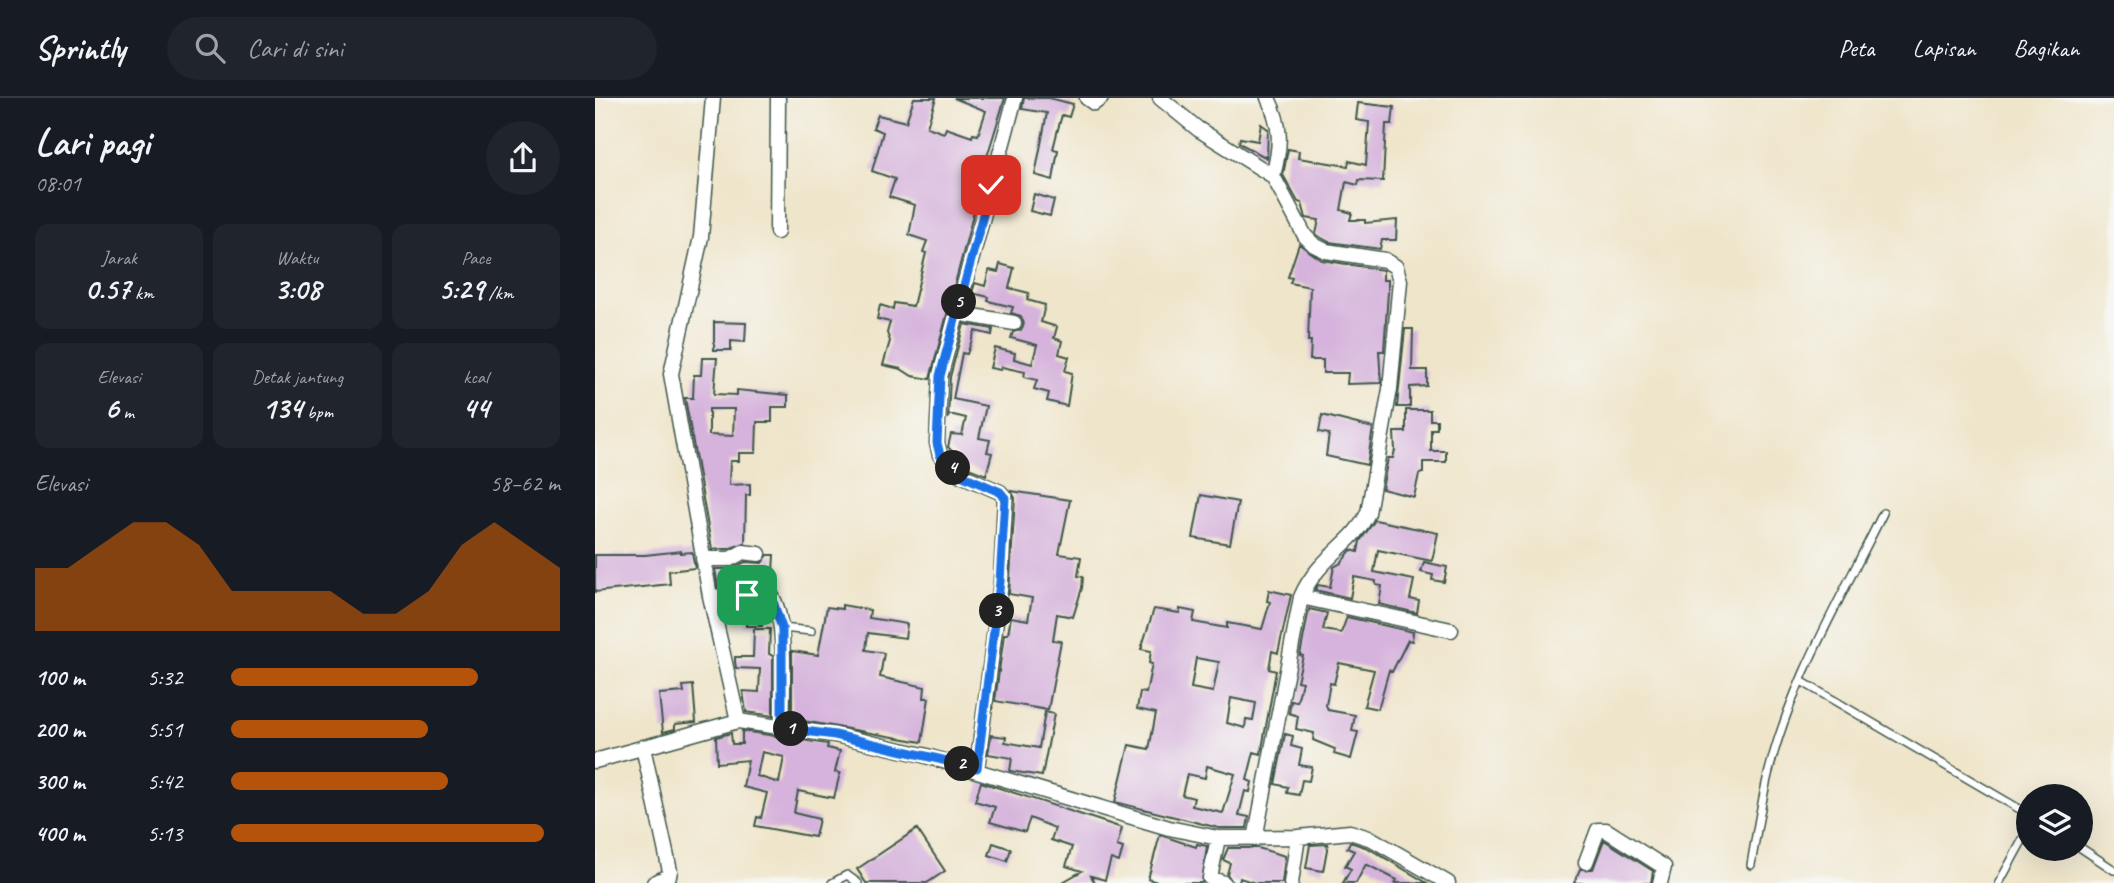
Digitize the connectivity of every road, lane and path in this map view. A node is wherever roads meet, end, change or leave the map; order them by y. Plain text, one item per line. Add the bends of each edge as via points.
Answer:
1 (713, 98) edge
2 (778, 98) edge
3 (1015, 98) edge
4 (1087, 98) edge
5 (1101, 98) edge
6 (1160, 98) edge
7 (1268, 98) edge
8 (1273, 176) junction
9 (777, 232) dead end
10 (957, 313) junction
11 (1014, 323) dead end
12 (1883, 513) dead end
13 (759, 554) dead end
14 (703, 559) junction
15 (710, 596) junction
16 (1301, 597) junction
17 (782, 628) junction
18 (811, 631) dead end
19 (1451, 631) dead end
20 (1801, 681) junction
21 (738, 721) junction
22 (782, 728) junction
23 (643, 747) junction
24 (595, 761) edge
25 (977, 768) junction
26 (2016, 807) edge
27 (1298, 837) junction
28 (1218, 838) junction
29 (1255, 839) junction
30 (2016, 852) edge
31 (2093, 856) edge
32 (1586, 862) dead end
33 (1751, 865) dead end
34 (2114, 870) edge
35 (654, 883) edge
36 (832, 883) edge
37 (858, 883) edge
38 (1224, 883) edge
39 (1291, 883) edge
40 (1448, 883) edge
41 (1660, 883) edge
42 (1999, 883) edge

1 - 14 street via 701,237 671,374
2 - 9 street
3 - 10 street
4 - 5 street via 1094,103
6 - 8 street via 1198,129
7 - 8 street via 1278,118 1281,148
8 - 16 street via 1309,241 1327,251 1385,260 1396,267 1399,281 1390,389 1368,513 1320,565
10 - 11 street
10 - 25 street via 940,376 937,443 940,455 961,475 1000,492 1006,514
12 - 20 lane
13 - 14 street
14 - 15 street
15 - 17 street via 738,598 750,589 764,589 772,595
15 - 21 street
16 - 19 street
16 - 29 street
17 - 18 lane
17 - 22 street
20 - 26 lane
20 - 33 lane via 1768,774
21 - 22 street
21 - 23 street
22 - 25 street via 835,735
23 - 24 street
23 - 35 street via 670,872
25 - 28 street via 1169,828
27 - 29 street
27 - 39 street
27 - 40 street via 1350,832
28 - 29 street
28 - 38 street via 1210,878
30 - 42 lane
31 - 34 lane
32 - 41 street via 1598,830 1606,830 1664,867
36 - 37 lane via 847,875

